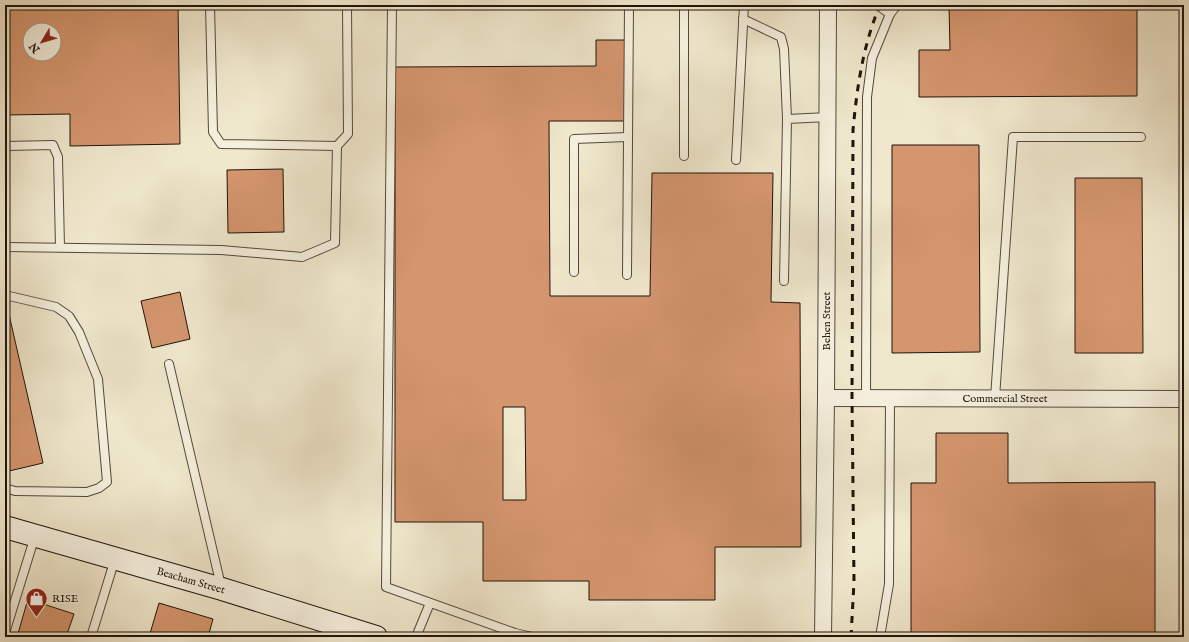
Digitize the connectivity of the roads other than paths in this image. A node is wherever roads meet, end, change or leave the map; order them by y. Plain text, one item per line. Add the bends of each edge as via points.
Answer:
1 (210, 5) edge
2 (347, 5) edge
3 (392, 5) edge
4 (629, 5) edge
5 (684, 5) edge
6 (744, 5) edge
7 (828, 5) edge
8 (877, 5) edge
9 (897, 5) edge
10 (890, 14) junction
11 (743, 19) junction
12 (828, 117) junction
13 (787, 118) junction
14 (628, 137) junction
15 (1141, 138) dead end
16 (5, 146) edge
17 (337, 146) junction
18 (684, 156) dead end
19 (736, 160) dead end
20 (5, 247) edge
21 (60, 247) junction
22 (574, 272) dead end
23 (626, 275) dead end
24 (784, 281) dead end
25 (5, 295) edge
26 (169, 364) dead end
27 (826, 398) junction
28 (866, 398) junction
29 (890, 398) junction
30 (995, 398) junction
31 (1184, 399) edge
32 (5, 488) edge
33 (5, 527) edge
34 (35, 536) junction
35 (115, 558) junction
36 (222, 589) junction
37 (430, 603) junction
38 (5, 633) edge
39 (368, 636) edge
40 (92, 637) edge
41 (416, 637) edge
42 (532, 637) edge
43 (823, 637) edge
44 (880, 637) edge

1 - 17 lane via 213,132 221,144
2 - 17 lane via 348,134
3 - 37 lane via 386,587
4 - 14 lane
5 - 18 lane
6 - 11 lane
7 - 12 street, Behen Street
8 - 10 lane
9 - 10 lane
10 - 28 lane via 872,58 867,98
11 - 13 lane via 781,37 784,49
11 - 19 lane
12 - 13 lane
12 - 27 street, Behen Street
13 - 24 lane
14 - 22 lane via 574,139
14 - 23 lane
15 - 30 lane via 1013,137
16 - 21 lane via 54,145 58,157
17 - 21 lane via 334,243 302,257 222,250
20 - 21 lane
25 - 32 lane via 56,307 69,316 79,332 98,379 107,482 87,492 15,491
26 - 36 lane
27 - 28 street, Commercial Street
27 - 43 street, Behen Street
28 - 29 street, Commercial Street
29 - 30 street, Commercial Street
29 - 44 lane via 889,584
30 - 31 street, Commercial Street
33 - 34 main road, Beacham Street
34 - 35 main road, Beacham Street
34 - 38 lane
35 - 36 main road, Beacham Street
35 - 40 lane
36 - 39 main road, Beacham Street
37 - 41 lane
37 - 42 lane

